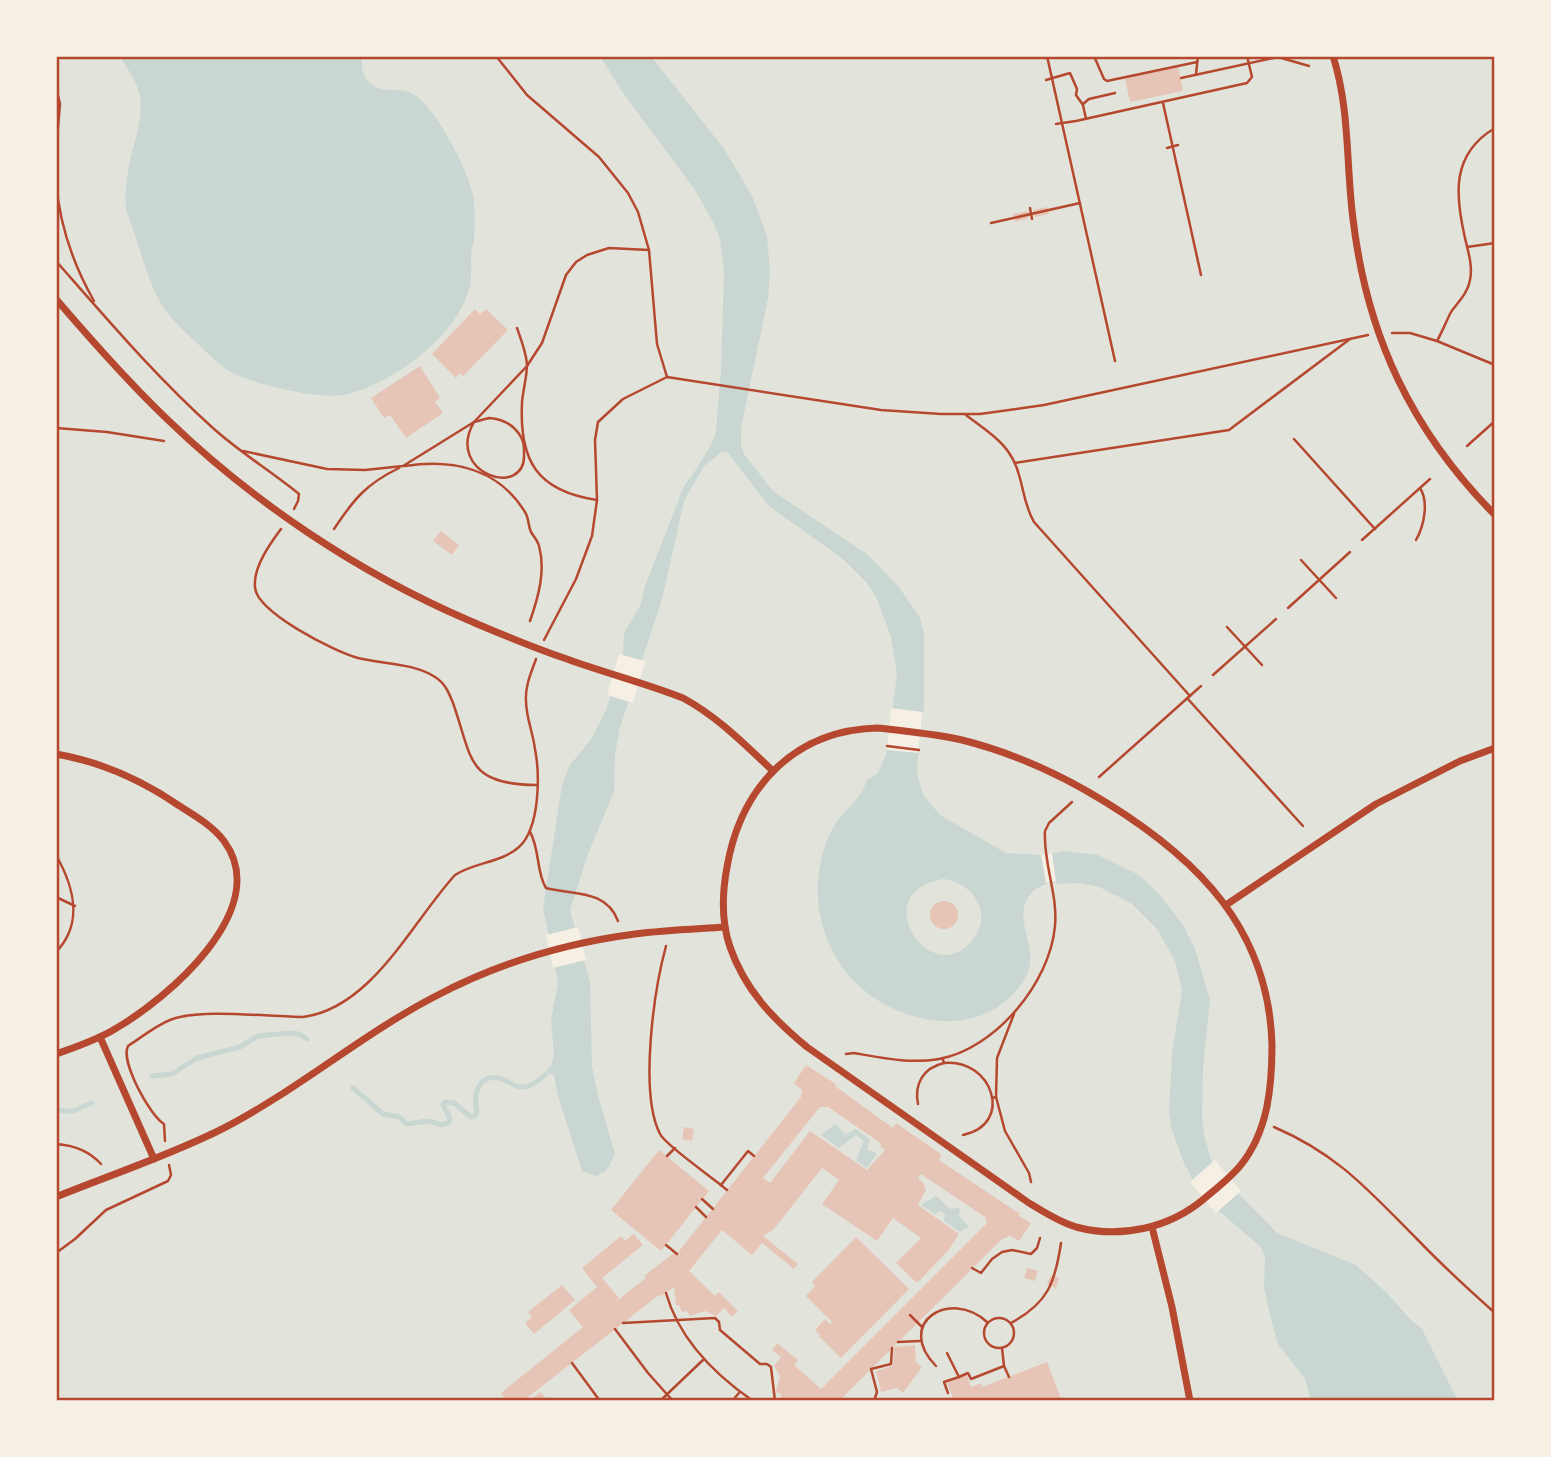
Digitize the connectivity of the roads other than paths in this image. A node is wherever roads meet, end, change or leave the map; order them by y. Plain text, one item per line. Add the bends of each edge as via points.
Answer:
1 (1333, 56) edge
2 (56, 299) edge
3 (1495, 515) edge
4 (1495, 748) edge
5 (56, 754) edge
6 (773, 771) junction
7 (1226, 905) junction
8 (725, 927) junction
9 (100, 1037) junction
10 (56, 1054) edge
11 (154, 1159) junction
12 (56, 1197) edge
13 (1152, 1227) junction
14 (1190, 1401) edge

1 - 3 street via 1345,111 1353,221 1378,335 1395,378 1427,433
2 - 6 street via 170,423 324,542 465,619 545,652 683,698 722,723
4 - 7 street via 1376,804
5 - 9 street via 111,768 147,785 216,832 234,864 234,904 212,944 149,1006
6 - 7 street via 822,738 851,730 889,729 961,740 1045,769 1120,811 1178,853
6 - 8 street via 746,808 736,831 724,882
7 - 13 street via 1258,971 1268,1012 1271,1083 1263,1123 1233,1173 1199,1203
8 - 11 street via 639,933 584,943 494,970 435,997 219,1130
8 - 13 street via 736,963 755,997 787,1031 832,1065 1058,1220 1108,1231
9 - 10 street
9 - 11 street
11 - 12 street
13 - 14 street

